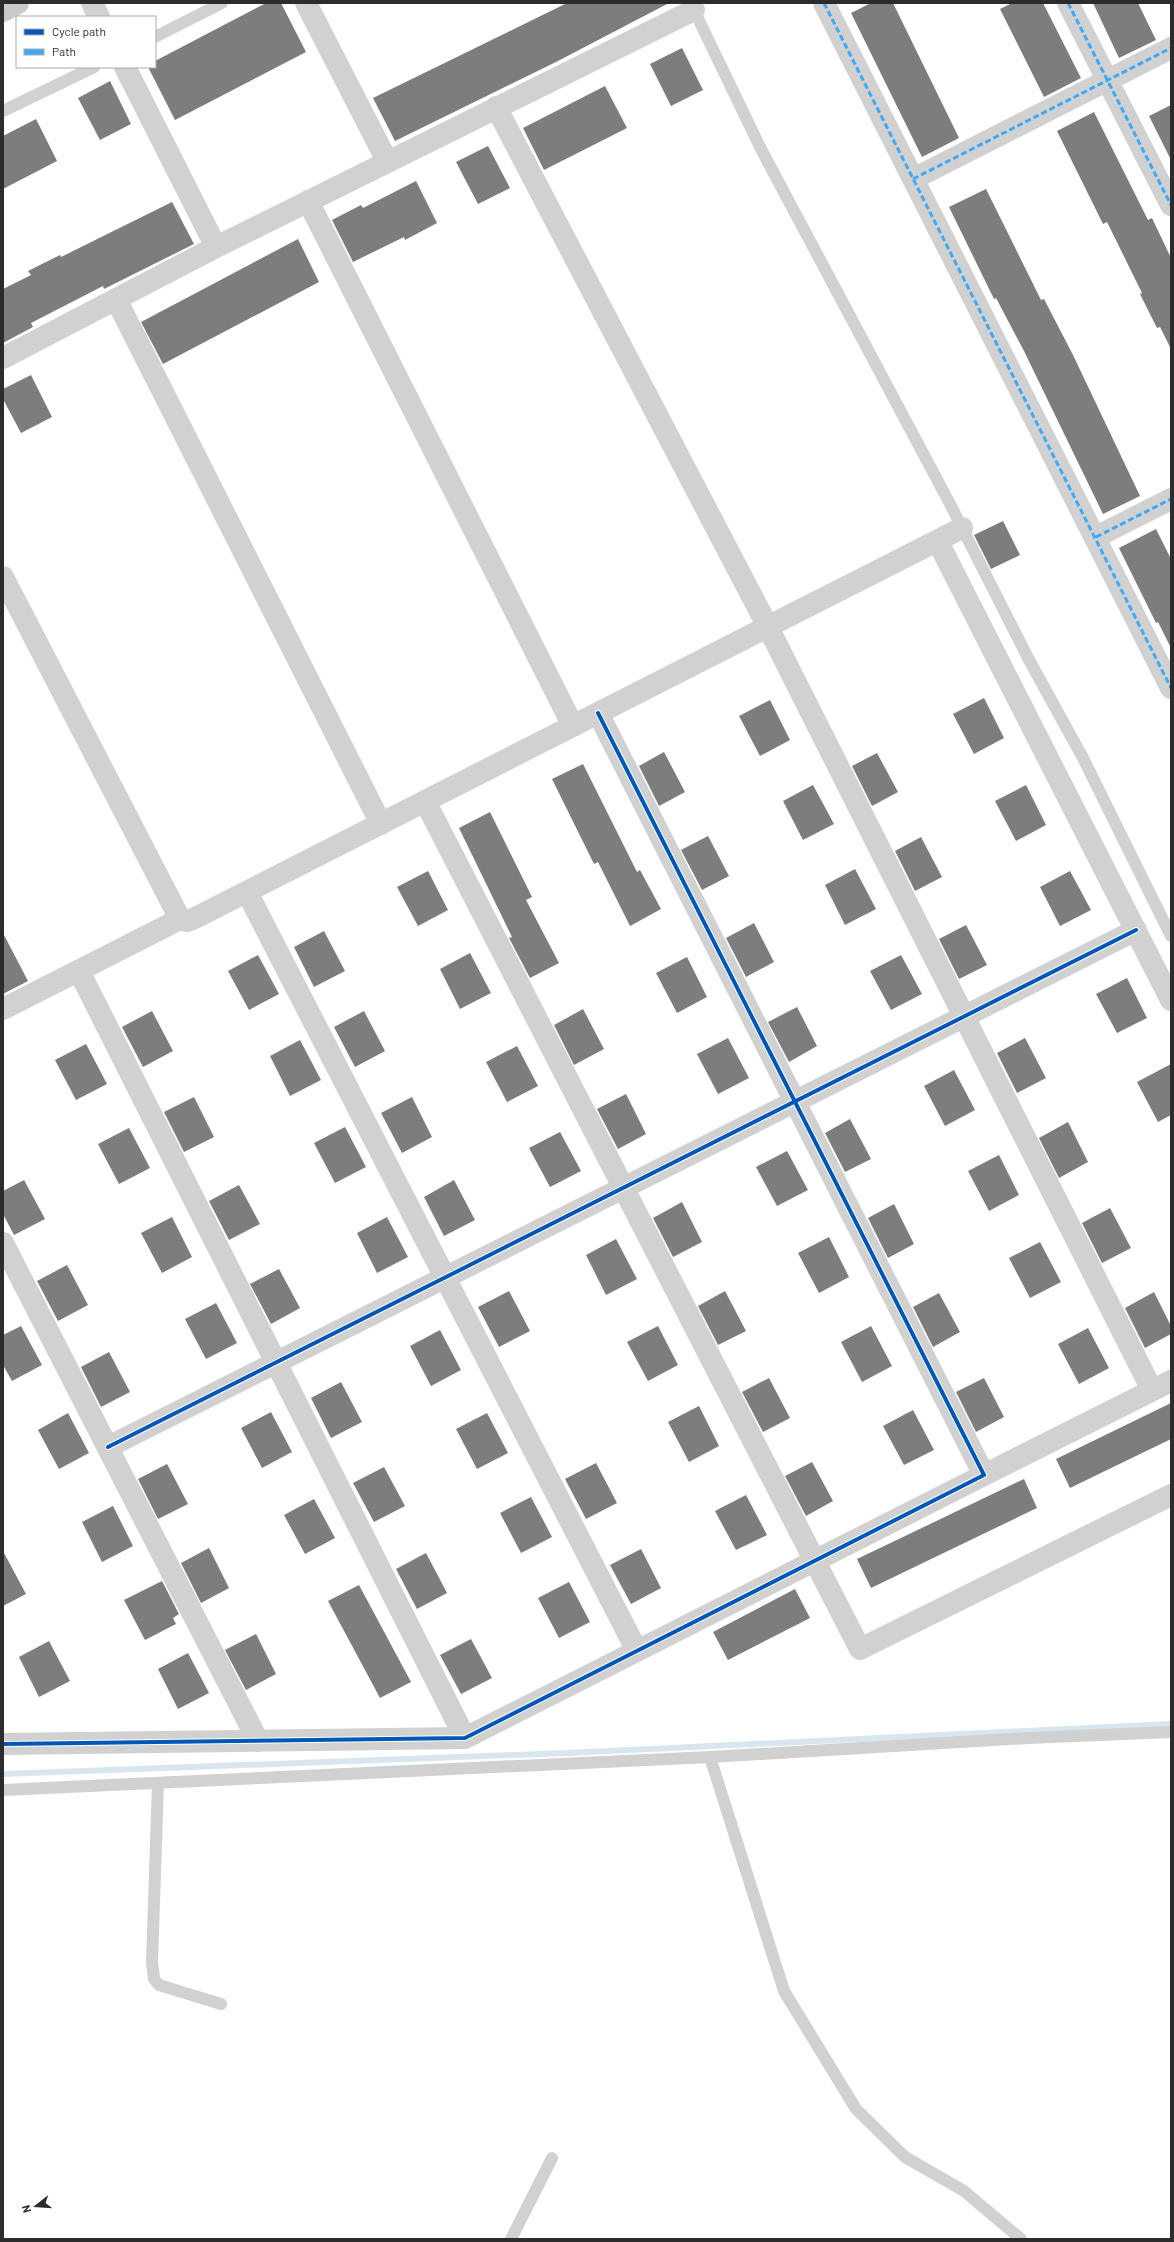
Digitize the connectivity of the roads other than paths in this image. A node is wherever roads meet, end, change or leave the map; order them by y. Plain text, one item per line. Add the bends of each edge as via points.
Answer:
1 (18, 3) edge
2 (92, 3) edge
3 (222, 3) edge
4 (306, 3) edge
5 (824, 3) edge
6 (1068, 3) edge
7 (692, 7) edge
8 (3, 11) edge
9 (99, 16) edge
10 (156, 36) edge
11 (1171, 48) edge
12 (92, 68) edge
13 (126, 68) edge
14 (1107, 81) junction
15 (496, 107) junction
16 (3, 111) edge
17 (387, 161) junction
18 (913, 179) junction
19 (308, 201) junction
20 (1171, 205) edge
21 (216, 247) junction
22 (116, 299) junction
23 (3, 358) edge
24 (1171, 499) edge
25 (962, 528) junction
26 (1096, 537) junction
27 (938, 542) junction
28 (3, 577) edge
29 (768, 627) junction
30 (1171, 688) edge
31 (598, 713) junction
32 (573, 726) junction
33 (425, 801) junction
34 (381, 824) junction
35 (247, 892) junction
36 (180, 919) junction
37 (1136, 930) junction
38 (1171, 936) edge
39 (78, 971) junction
40 (1171, 1000) edge
41 (3, 1009) edge
42 (965, 1016) junction
43 (795, 1102) junction
44 (624, 1188) junction
45 (3, 1243) edge
46 (445, 1278) junction
47 (276, 1363) junction
48 (1162, 1386) edge
49 (108, 1447) junction
50 (984, 1476) junction
51 (1171, 1495) edge
52 (815, 1561) junction
53 (637, 1651) junction
54 (1171, 1732) edge
55 (464, 1738) junction
56 (258, 1741) junction
57 (3, 1744) edge
58 (710, 1757) junction
59 (158, 1783) junction
60 (3, 1790) edge
61 (220, 2004) dead end
62 (552, 2158) dead end
63 (511, 2239) edge
64 (1021, 2239) edge

1 - 8 main road
2 - 9 street
3 - 10 lane
4 - 17 street
5 - 18 street
6 - 14 street
7 - 15 street
7 - 25 lane via 761,149
11 - 14 street
12 - 16 lane
13 - 21 street
14 - 18 street
14 - 20 street
15 - 17 street
15 - 29 street
17 - 19 street
18 - 26 street
19 - 21 street
19 - 32 street
21 - 22 street
22 - 23 street
22 - 34 street
24 - 26 street
25 - 27 street
25 - 38 lane via 1028,658 1083,758
26 - 30 street
27 - 29 street
27 - 37 street
28 - 36 street
29 - 31 street
29 - 42 street
31 - 32 street
31 - 43 street
32 - 33 street
33 - 34 street
33 - 44 street
34 - 35 street
35 - 36 street via 195,918 187,921
35 - 46 street
36 - 39 street
37 - 40 street
37 - 42 street
39 - 41 street
39 - 47 street
42 - 43 street
42 - 48 street
43 - 44 street
43 - 50 street
44 - 46 street
44 - 52 street
45 - 49 street
46 - 47 street
46 - 53 street
47 - 49 street
47 - 55 street
48 - 50 street
49 - 56 street
50 - 52 street
51 - 52 street via 860,1650
52 - 53 street
53 - 55 street
54 - 58 lane
55 - 56 street
56 - 57 street
58 - 59 lane
58 - 64 lane via 784,1991 856,2109 905,2157 964,2190
59 - 60 lane
59 - 61 lane via 152,1962 154,1979 159,1985
62 - 63 lane

